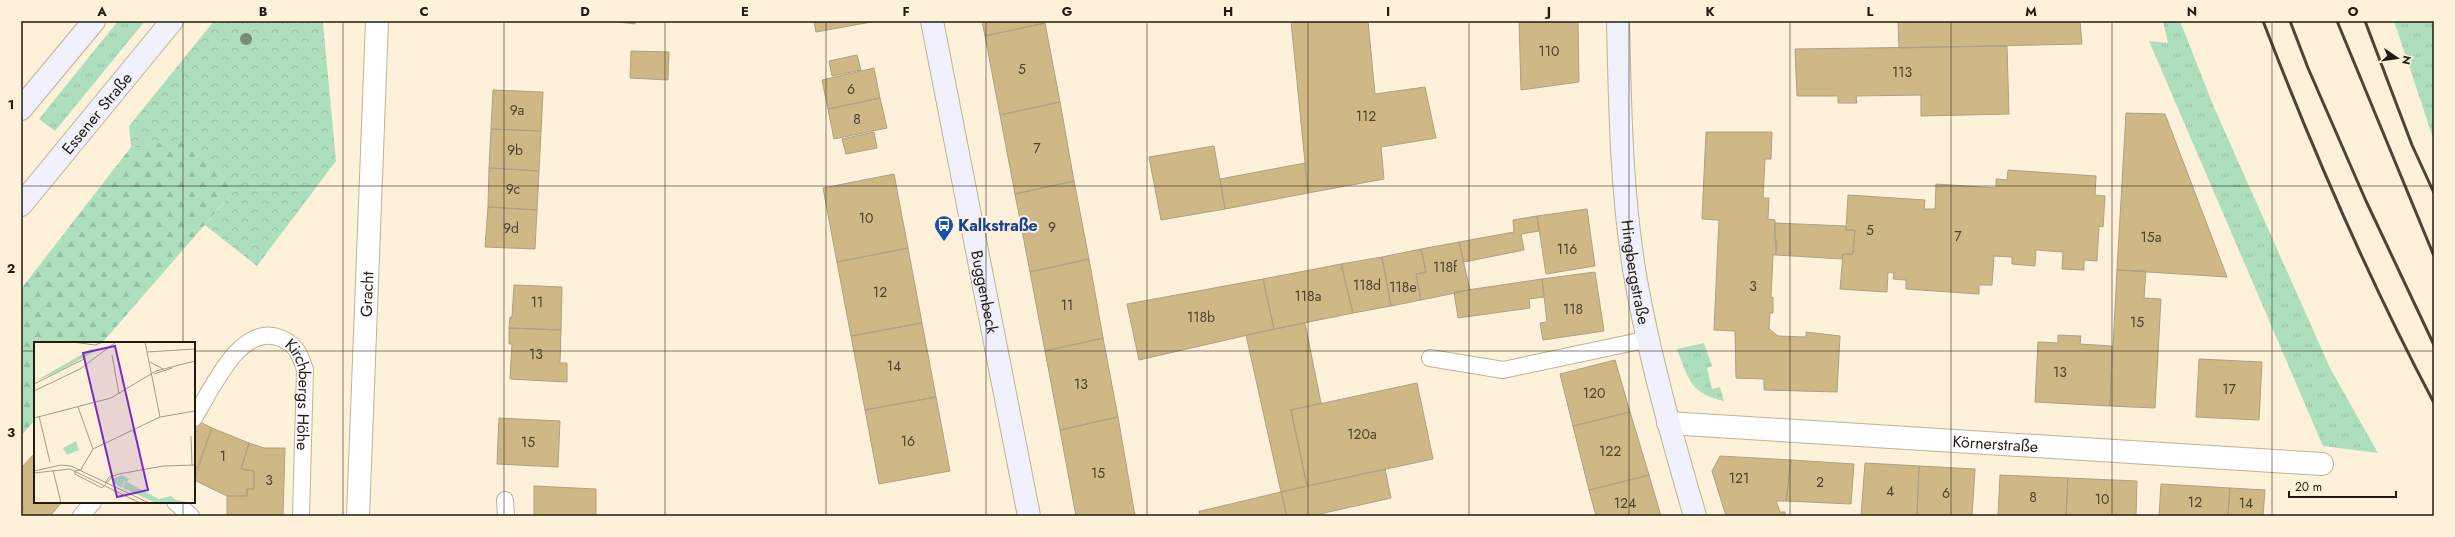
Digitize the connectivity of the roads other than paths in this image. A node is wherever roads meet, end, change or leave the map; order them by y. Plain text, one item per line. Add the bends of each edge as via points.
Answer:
1 (94, 21) edge
2 (172, 21) edge
3 (360, 21) edge
4 (377, 21) edge
5 (932, 21) edge
6 (1618, 21) edge
7 (374, 72) junction
8 (21, 109) edge
9 (21, 205) edge
10 (1649, 339) junction
11 (1430, 358) dead end
12 (195, 416) edge
13 (1668, 423) junction
14 (2322, 464) dead end
15 (92, 503) edge
16 (176, 503) edge
17 (81, 516) edge
18 (191, 516) edge
19 (301, 516) edge
20 (358, 516) edge
21 (1029, 516) edge
22 (1695, 516) edge

1 - 8 street
2 - 9 street, Essener Straße
3 - 7 street, Gracht
4 - 7 street, Gracht
5 - 21 street, Buggenbeck
6 - 10 street, Hingbergstraße via 1621,145 1635,275
7 - 20 street, Gracht via 374,130
10 - 11 lane via 1503,370
10 - 13 street, Hingbergstraße
12 - 19 lane, Kirchbergs Höhe via 237,350 248,341 259,336 274,336 286,340 299,350 305,370
13 - 14 street, Körnerstraße
13 - 22 street, Hingbergstraße
15 - 17 lane
16 - 18 lane

